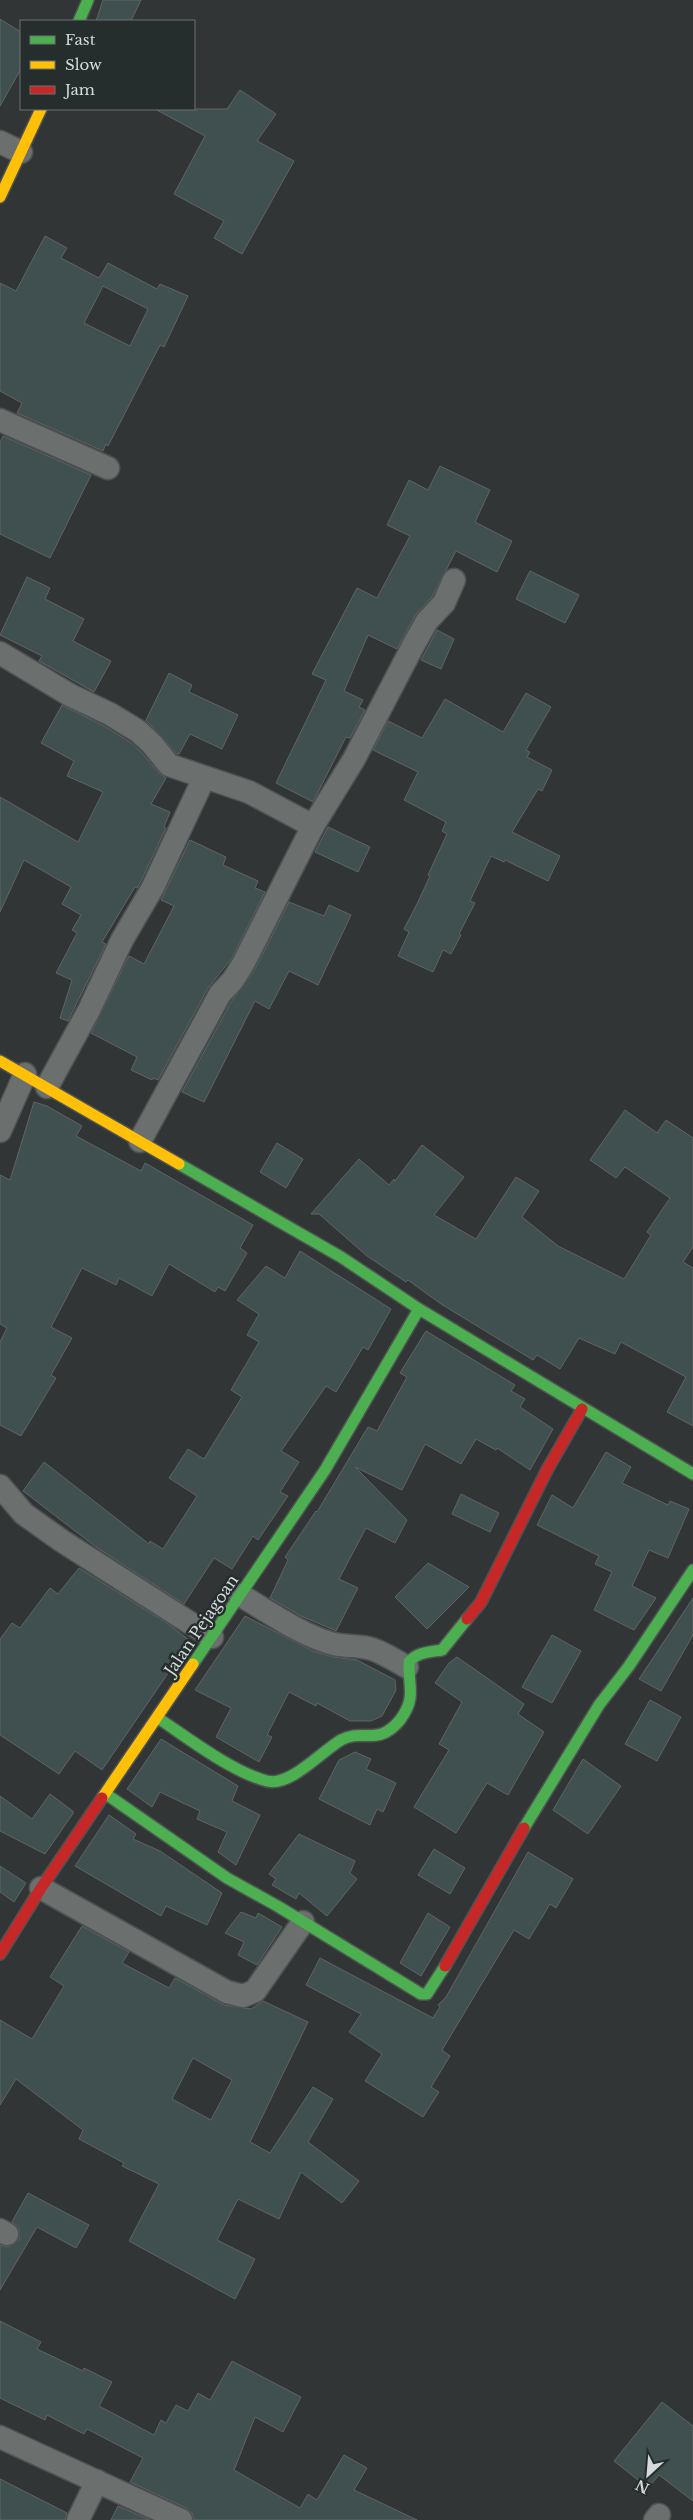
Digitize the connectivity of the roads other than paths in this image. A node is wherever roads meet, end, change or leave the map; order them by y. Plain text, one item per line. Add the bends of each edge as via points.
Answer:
1 (88, 0) edge
2 (79, 20) edge
3 (41, 110) edge
4 (0, 142) edge
5 (21, 152) junction
6 (0, 197) edge
7 (0, 420) edge
8 (108, 468) dead end
9 (454, 580) dead end
10 (0, 653) edge
11 (204, 778) junction
12 (313, 826) junction
13 (0, 1061) edge
14 (26, 1074) junction
15 (47, 1087) junction
16 (0, 1131) edge
17 (140, 1141) junction
18 (419, 1309) junction
19 (582, 1409) junction
20 (693, 1474) edge
21 (0, 1486) edge
22 (693, 1570) edge
23 (240, 1595) junction
24 (212, 1637) junction
25 (407, 1667) junction
26 (158, 1718) junction
27 (106, 1794) junction
28 (41, 1888) junction
29 (303, 1922) junction
30 (0, 1954) edge
31 (0, 2436) edge
32 (97, 2481) junction
33 (78, 2520) edge
34 (181, 2520) edge

1 - 2 street
3 - 5 street
4 - 5 street
5 - 6 street
7 - 8 street
9 - 12 street via 444,603 427,621 354,759
10 - 11 street via 62,691 138,731 169,765
11 - 12 street via 248,792
11 - 15 street via 153,887 122,940 90,1010
12 - 17 street via 243,964 220,994
13 - 14 street
14 - 15 street
14 - 16 street
15 - 17 street
17 - 18 street via 341,1257
18 - 19 street
18 - 23 street, Jalan Pejagoan via 325,1470
19 - 20 street
19 - 25 street via 547,1470 481,1602 442,1650 417,1653 409,1659
21 - 24 street via 24,1514
22 - 29 street via 599,1705 427,1994 407,1986
23 - 24 street, Jalan Pejagoan
23 - 25 street via 329,1643 370,1648
24 - 26 street, Jalan Pejagoan
25 - 26 street via 413,1686 412,1696 388,1732 377,1737 345,1738 291,1776 274,1784 229,1763
26 - 27 street, Jalan Pejagoan
27 - 28 street, Jalan Pejagoan
27 - 29 street via 227,1878
28 - 29 street via 227,1992 243,1996 255,1991
28 - 30 street, Jalan Pejagoan
31 - 32 street
32 - 33 street
32 - 34 street

